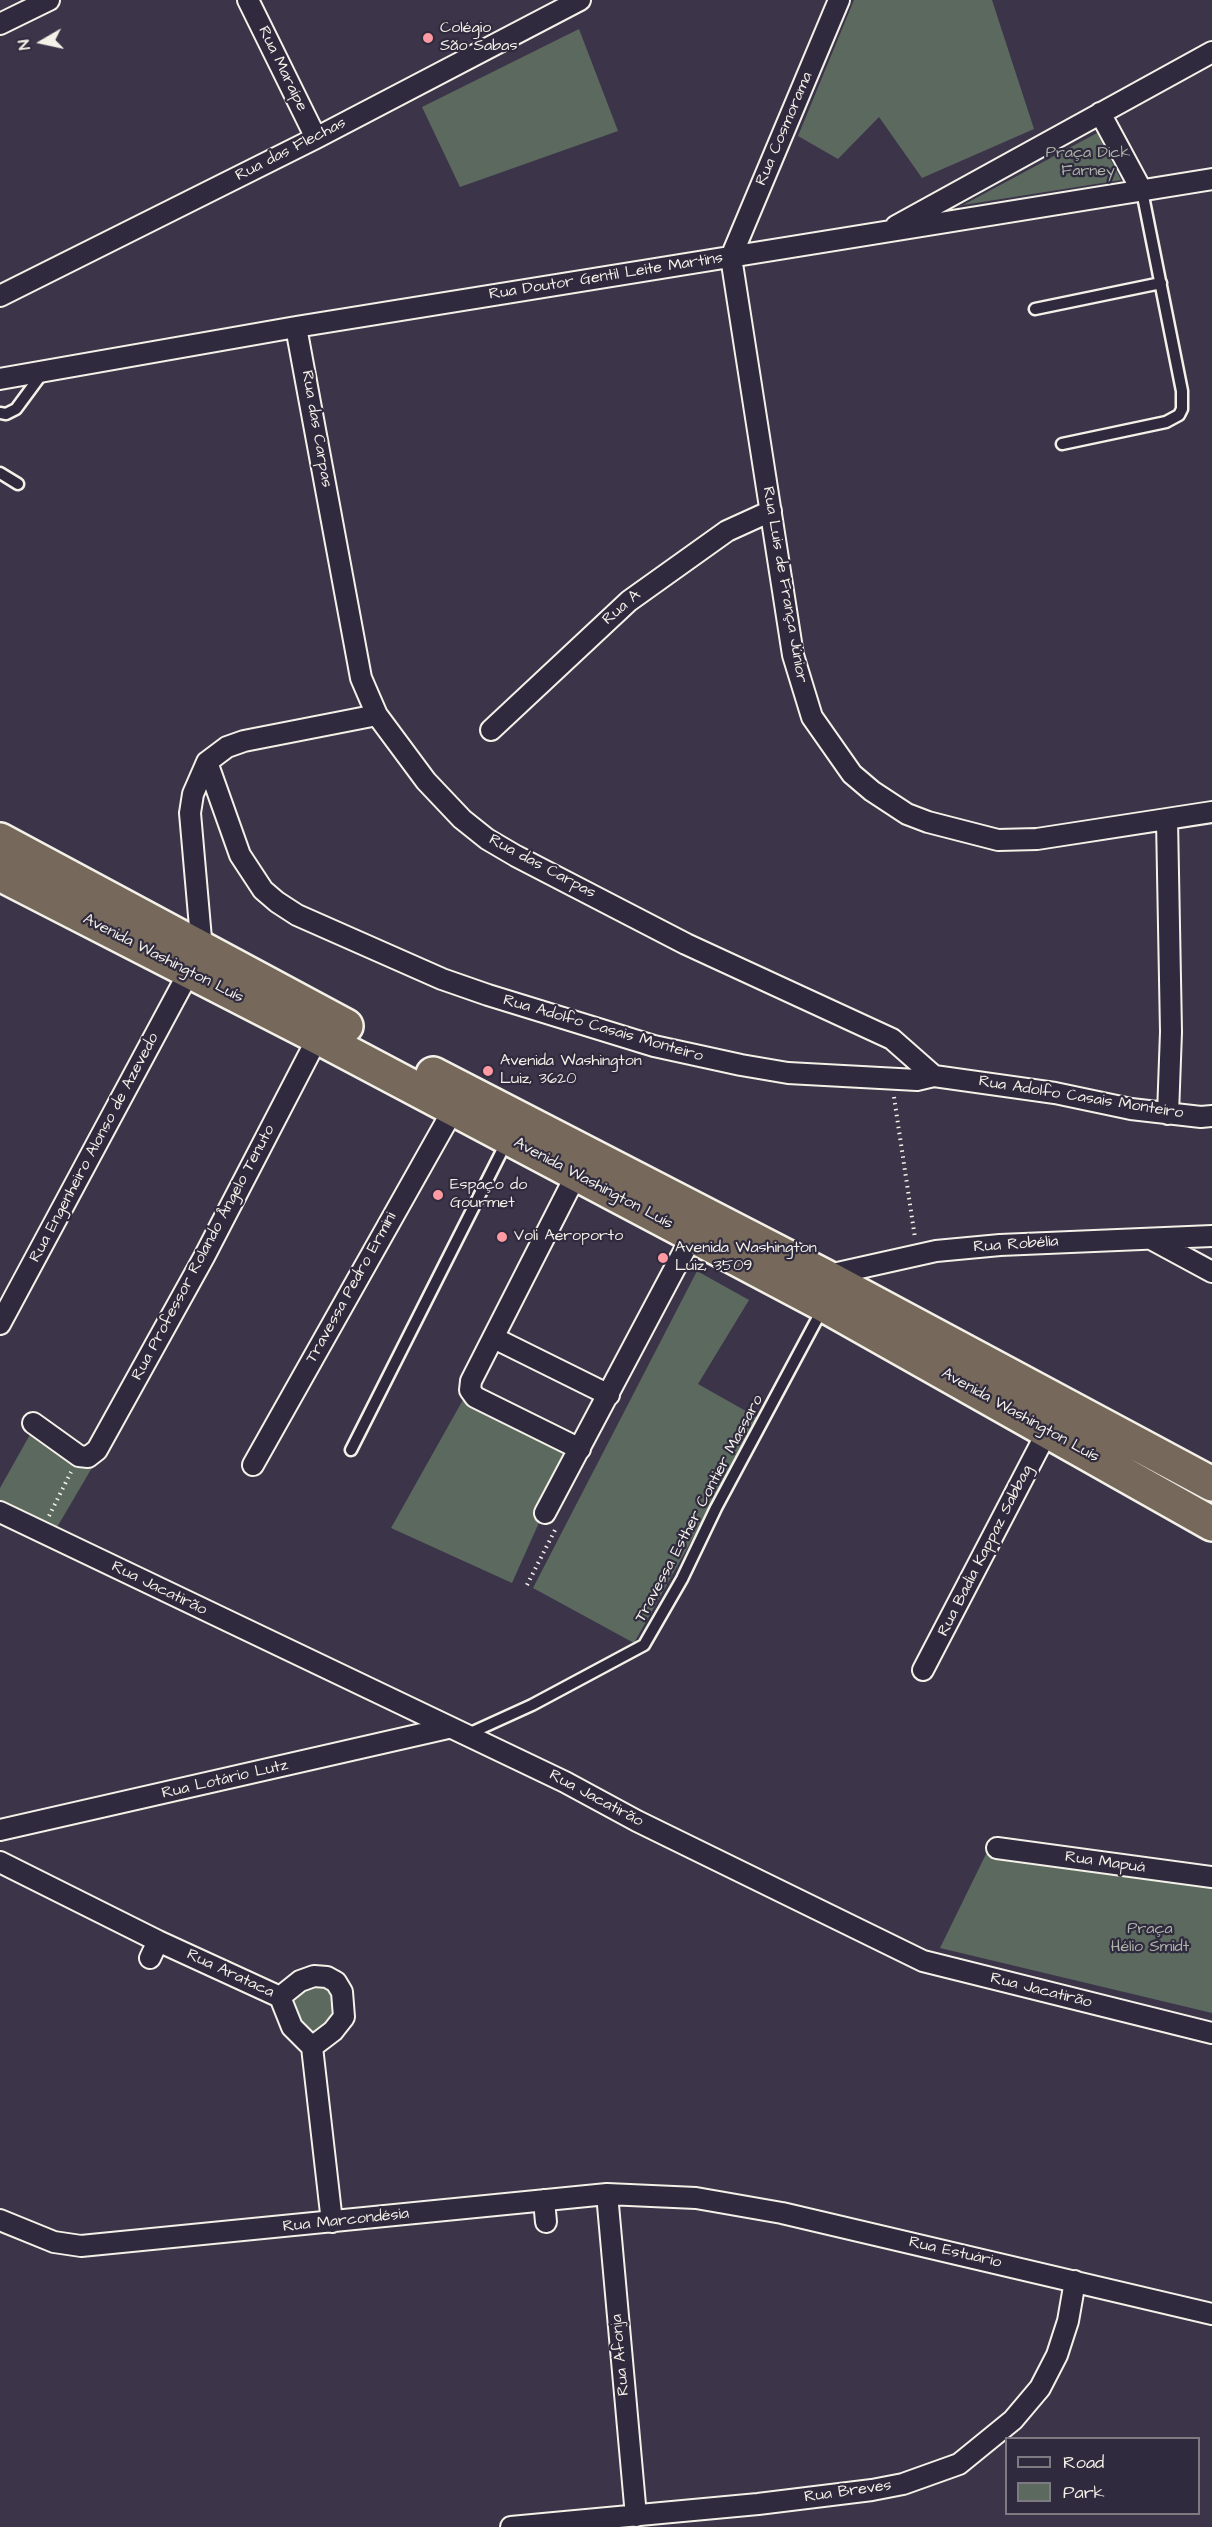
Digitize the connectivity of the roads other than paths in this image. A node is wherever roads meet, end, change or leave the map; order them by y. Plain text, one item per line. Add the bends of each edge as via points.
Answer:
1 (49, 0) edge
2 (248, 0) edge
3 (580, 0) edge
4 (839, 0) edge
5 (0, 24) edge
6 (1212, 52) edge
7 (1100, 113) junction
8 (316, 138) junction
9 (1212, 180) edge
10 (1142, 191) junction
11 (883, 233) junction
12 (732, 257) junction
13 (1161, 283) junction
14 (0, 296) edge
15 (1035, 309) dead end
16 (296, 327) junction
17 (44, 371) junction
18 (0, 379) edge
19 (0, 413) edge
20 (1062, 444) dead end
21 (0, 473) edge
22 (18, 484) dead end
23 (771, 511) junction
24 (377, 715) junction
25 (491, 730) dead end
26 (207, 762) junction
27 (1212, 812) edge
28 (1167, 820) junction
29 (2, 849) edge
30 (0, 889) edge
31 (82, 918) junction
32 (195, 961) junction
33 (318, 1037) junction
34 (934, 1076) junction
35 (453, 1110) junction
36 (1168, 1114) junction
37 (1212, 1116) edge
38 (508, 1139) junction
39 (576, 1176) junction
40 (693, 1236) junction
41 (1212, 1236) edge
42 (1149, 1239) junction
43 (1212, 1272) edge
44 (824, 1291) junction
45 (0, 1324) edge
46 (494, 1338) junction
47 (609, 1395) junction
48 (33, 1423) dead end
49 (1047, 1432) junction
50 (580, 1449) junction
51 (351, 1450) dead end
52 (253, 1466) dead end
53 (1212, 1484) edge
54 (0, 1512) edge
55 (545, 1513) dead end
56 (1212, 1524) edge
57 (923, 1670) dead end
58 (457, 1732) junction
59 (0, 1830) edge
60 (997, 1848) dead end
61 (0, 1862) edge
62 (1212, 1877) edge
63 (280, 1997) junction
64 (1212, 2033) edge
65 (312, 2047) junction
66 (607, 2194) junction
67 (544, 2200) junction
68 (697, 2205) joint
69 (0, 2220) edge
70 (332, 2222) junction
71 (546, 2222) dead end
72 (1075, 2281) junction
73 (1212, 2314) edge
74 (636, 2516) junction
75 (699, 2519) edge
76 (511, 2527) edge

1 - 5 street
2 - 8 street, Rua Maraípe
3 - 8 street, Rua das Flechas
4 - 12 street, Rua Cosmorama
6 - 7 street
7 - 10 street
7 - 11 street
8 - 14 street, Rua das Flechas
9 - 10 street, Rua Doutor Gentil Leite Martins
10 - 11 street, Rua Doutor Gentil Leite Martins
10 - 13 lane
11 - 12 street, Rua Doutor Gentil Leite Martins
12 - 16 street, Rua Doutor Gentil Leite Martins
12 - 23 street, Rua Luis de França Júnior
13 - 15 lane
13 - 20 lane via 1182,391 1179,415 1166,422
16 - 17 street, Rua Doutor Gentil Leite Martins
16 - 24 street, Rua das Carpas via 361,678
17 - 18 street, Rua Doutor Gentil Leite Martins
17 - 19 lane via 16,409
21 - 22 lane
23 - 25 street, Rua A via 727,531 629,600
23 - 28 street, Rua Luis de França Júnior via 793,655 812,717 852,774 872,791 918,818 998,840 1037,839
24 - 26 street via 244,741 227,747
24 - 34 street, Rua das Carpas via 426,781 462,819 487,838 686,944 892,1039
26 - 32 street via 193,794 190,813
26 - 34 street, Rua Adolfo Casais Monteiro via 240,855 263,890 297,915 442,979 536,1012 698,1058 788,1073 917,1080
27 - 28 street, Rua Luis de França Júnior
28 - 36 street via 1171,1021
29 - 31 highway, Avenida Washington Luís
29 - 32 highway, Avenida Washington Luís
30 - 31 highway
31 - 32 highway, Avenida Washington Luís
32 - 33 highway, Avenida Washington Luís
32 - 44 highway, Avenida Washington Luís
32 - 45 street, Rua Engenheiro Alonso de Azevedo
33 - 35 highway, Avenida Washington Luís
33 - 48 street, Rua Professor Rolando Ângelo Tenuto via 204,1257 97,1450 88,1457 79,1456
34 - 36 street, Rua Adolfo Casais Monteiro
35 - 38 highway, Avenida Washington Luís
35 - 52 street, Travessa Pedro Ermini
36 - 37 street, Rua Adolfo Casais Monteiro
38 - 39 highway, Avenida Washington Luís
38 - 51 lane
39 - 40 highway, Avenida Washington Luís
39 - 46 street
40 - 44 highway, Avenida Washington Luís
40 - 47 street
41 - 42 street, Rua Robélia
42 - 43 street
42 - 44 street, Rua Robélia via 1000,1245 919,1255
44 - 49 highway, Avenida Washington Luís
44 - 53 highway, Avenida Washington Luís
44 - 58 lane, Travessa Esther Contier Massaro via 682,1579 644,1645 542,1700
46 - 47 street
46 - 50 street via 471,1381 470,1390 475,1397
47 - 50 street
49 - 56 highway, Avenida Washington Luís
49 - 57 street, Rua Badia Kappaz Sabbag
50 - 55 street
54 - 58 street, Rua Jacatirão
58 - 59 street, Rua Lotário Lutz
58 - 64 street, Rua Jacatirão via 923,1961
60 - 62 street, Rua Mapuá
61 - 63 street, Rua Arataca via 154,1949
63 - 65 street, Rua Arataca via 292,2027
63 - 65 street via 314,1976 336,1982 342,1992 344,2017
65 - 70 street
66 - 67 street, Rua Marcondésia
66 - 68 street, Rua Marcondésia
66 - 74 street, Rua Afonja
67 - 70 street, Rua Marcondésia
67 - 71 street
68 - 72 street, Rua Estuário via 782,2213
69 - 70 street, Rua Marcondésia via 54,2242 81,2246
72 - 73 street, Rua Estuário
72 - 75 street, Rua Breves via 1057,2355 1040,2388 1013,2420 959,2464 903,2484
74 - 75 street, Rua Breves
74 - 76 street, Rua Breves

